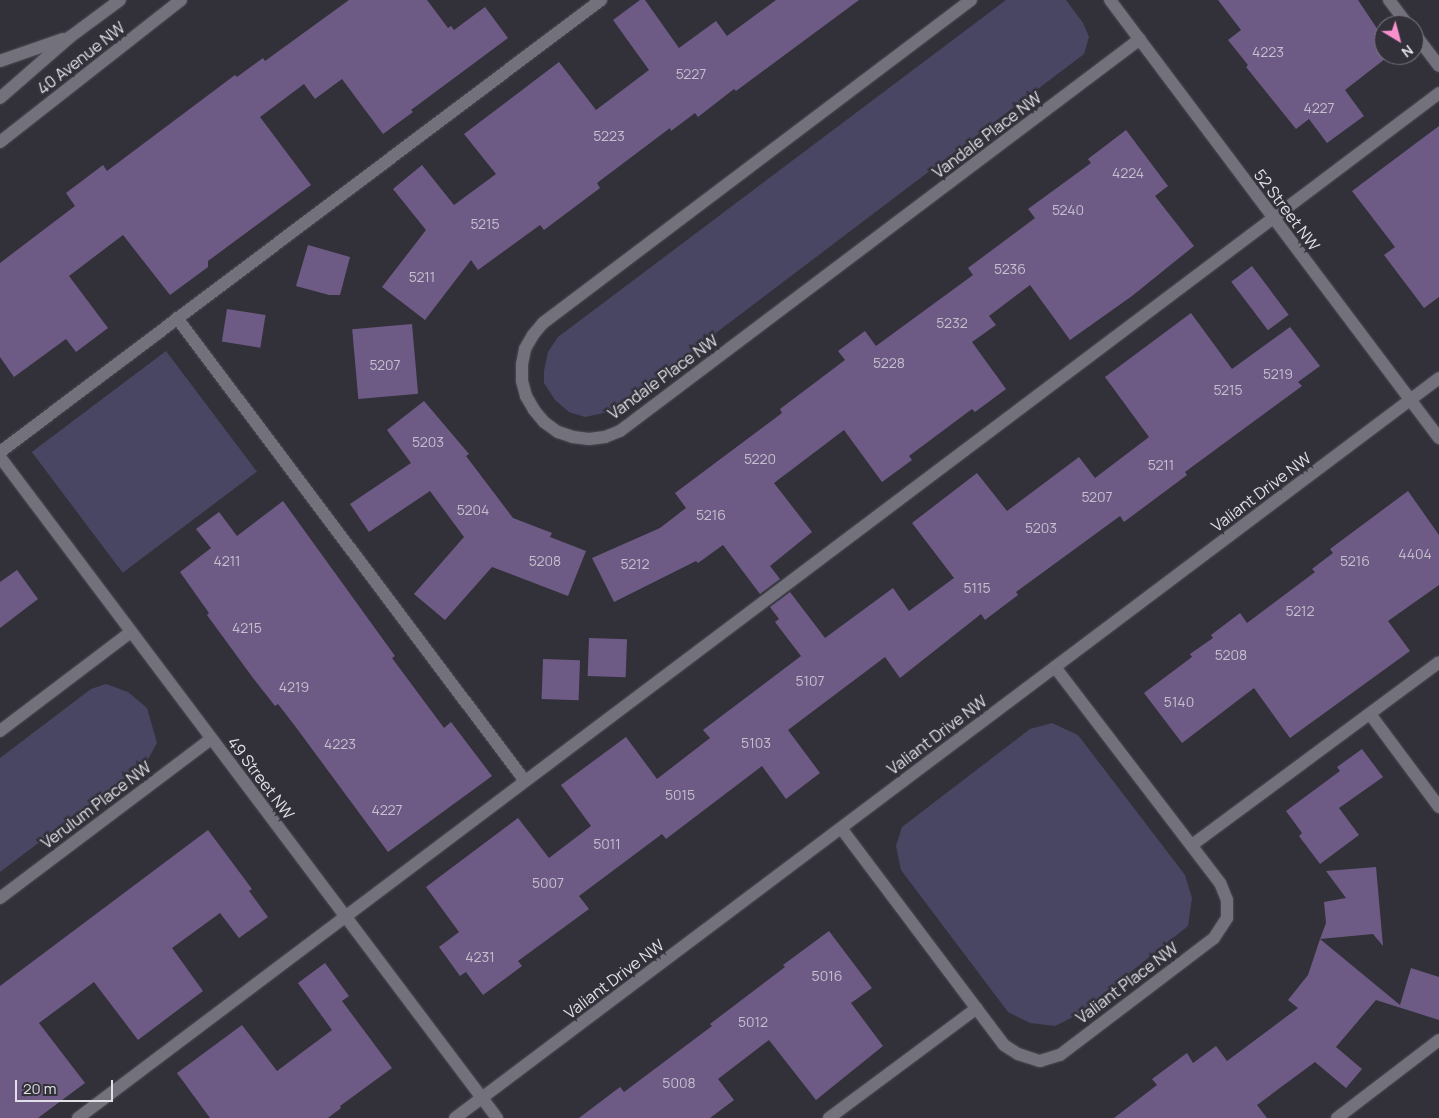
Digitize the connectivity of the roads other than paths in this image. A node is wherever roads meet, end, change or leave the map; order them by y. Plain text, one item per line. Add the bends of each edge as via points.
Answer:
1 (120, 0) edge
2 (181, 0) edge
3 (601, 0) edge
4 (970, 0) edge
5 (1110, 0) edge
6 (1389, 0) edge
7 (1400, 15) edge
8 (70, 37) junction
9 (1140, 39) junction
10 (1424, 46) edge
11 (0, 61) edge
12 (1439, 66) edge
13 (1439, 93) edge
14 (0, 98) edge
15 (0, 142) edge
16 (1273, 218) junction
17 (177, 318) junction
18 (1439, 378) edge
19 (1410, 400) junction
20 (1439, 438) edge
21 (0, 452) edge
22 (0, 457) edge
23 (131, 632) junction
24 (1439, 662) edge
25 (1055, 667) junction
26 (1370, 714) junction
27 (0, 731) edge
28 (211, 739) junction
29 (525, 781) junction
30 (1439, 807) edge
31 (841, 828) junction
32 (1192, 845) junction
33 (0, 898) edge
34 (346, 917) junction
35 (977, 1008) junction
36 (1439, 1040) edge
37 (482, 1098) junction
38 (78, 1118) edge
39 (455, 1118) edge
40 (497, 1118) edge
41 (829, 1118) edge
42 (1337, 1118) edge

1 - 8 street, 40 Avenue NW
2 - 15 street, 40 Avenue NW
3 - 17 street
4 - 9 street, Vandale Place NW via 543,323 525,349 522,380 526,396 544,422 573,437 597,438 620,431
5 - 9 street, 52 Street NW
6 - 7 street
8 - 11 street
8 - 14 street, 40 Avenue NW
9 - 16 street, 52 Street NW
10 - 12 street
13 - 16 street
16 - 19 street, 52 Street NW
16 - 29 street
17 - 21 street
17 - 29 street
18 - 19 street, Valiant Drive NW
19 - 20 street, 52 Street NW
19 - 25 street, Valiant Drive NW
22 - 23 street, 49 Street NW
23 - 27 street
23 - 28 street, 49 Street NW
24 - 26 street
25 - 31 street, Valiant Drive NW
25 - 32 street, Valiant Place NW
26 - 30 street
26 - 32 street
28 - 33 street, Verulum Place NW
28 - 34 street, 49 Street NW
29 - 34 street
31 - 35 street, Valiant Place NW
31 - 37 street, Valiant Drive NW
32 - 35 street, Valiant Place NW via 1220,883 1227,900 1227,918 1214,938 1060,1055 1040,1061 1018,1054 1004,1045
34 - 37 street, 49 Street NW
34 - 38 street
35 - 41 street
36 - 42 street
37 - 39 street, Valiant Drive NW
37 - 40 street, 49 Street NW

